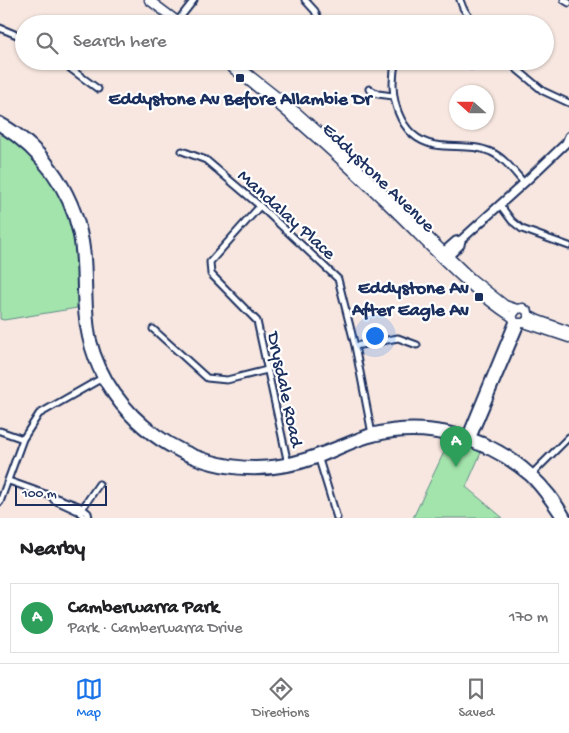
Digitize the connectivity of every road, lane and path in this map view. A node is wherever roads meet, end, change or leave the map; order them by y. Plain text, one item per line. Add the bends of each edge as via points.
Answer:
1 (141, 0) edge
2 (149, 0) edge
3 (194, 0) edge
4 (305, 0) edge
5 (460, 0) edge
6 (564, 0) edge
7 (569, 3) edge
8 (164, 15) edge
9 (167, 15) edge
10 (183, 15) edge
11 (317, 15) edge
12 (468, 15) edge
13 (0, 28) edge
14 (15, 34) edge
15 (72, 70) edge
16 (234, 70) edge
17 (244, 70) edge
18 (395, 70) edge
19 (518, 70) edge
20 (98, 89) dead end
21 (369, 89) dead end
22 (393, 96) junction
23 (569, 103) edge
24 (0, 121) edge
25 (0, 127) edge
26 (569, 136) edge
27 (567, 144) edge
28 (182, 151) dead end
29 (524, 183) junction
30 (500, 205) junction
31 (260, 206) junction
32 (569, 246) edge
33 (444, 256) junction
34 (517, 309) junction
35 (528, 315) junction
36 (518, 322) junction
37 (153, 329) dead end
38 (569, 332) edge
39 (569, 338) edge
40 (417, 345) dead end
41 (355, 346) junction
42 (268, 370) junction
43 (104, 377) junction
44 (0, 431) edge
45 (372, 434) junction
46 (469, 438) junction
47 (569, 438) edge
48 (23, 439) junction
49 (318, 456) junction
50 (288, 464) junction
51 (530, 475) junction
52 (9, 481) junction
53 (99, 484) dead end
54 (0, 502) edge
55 (82, 510) junction
56 (84, 518) edge
57 (90, 518) edge
58 (337, 518) edge
59 (561, 518) edge
60 (567, 518) edge

1 - 8 main road
2 - 9 main road
3 - 10 street
4 - 11 street
5 - 12 street
6 - 7 street
13 - 14 street
15 - 20 street
16 - 33 main road, Eddystone Avenue via 296,119
17 - 33 main road, Eddystone Avenue via 337,148
18 - 22 street
19 - 23 street via 543,91
21 - 22 street
22 - 29 street via 405,126 422,140 493,152
24 - 43 street via 43,155 72,201 86,251 89,324
25 - 43 street via 44,164 58,184 73,217 80,249 85,329 93,358
26 - 27 street
27 - 29 street
28 - 31 street, Mandalay Place via 206,160
29 - 30 street
30 - 32 street via 522,229
30 - 33 street
31 - 41 street, Mandalay Place via 338,279
31 - 42 street, Drysdale Road via 210,262 210,274 257,321
33 - 34 main road, Eddystone Avenue via 498,300
33 - 36 main road, Eddystone Avenue via 478,292
34 - 35 main road, Eddystone Avenue via 524,309
34 - 36 main road via 513,312
35 - 36 main road via 528,319
35 - 38 main road
36 - 39 main road, Eddystone Avenue
36 - 46 street
37 - 42 street via 207,378 227,380
40 - 41 street via 398,338
41 - 45 street, Mandalay Place
42 - 50 street, Drysdale Road
43 - 48 street via 39,414
43 - 50 street via 129,418 180,454 233,470 270,471
44 - 48 street
45 - 46 street
45 - 49 street
46 - 51 street
47 - 51 street
48 - 52 street
49 - 50 street
49 - 58 street
51 - 59 street
51 - 60 street via 554,497
52 - 54 street
52 - 55 street via 56,496
53 - 55 street
55 - 56 street
55 - 57 street

